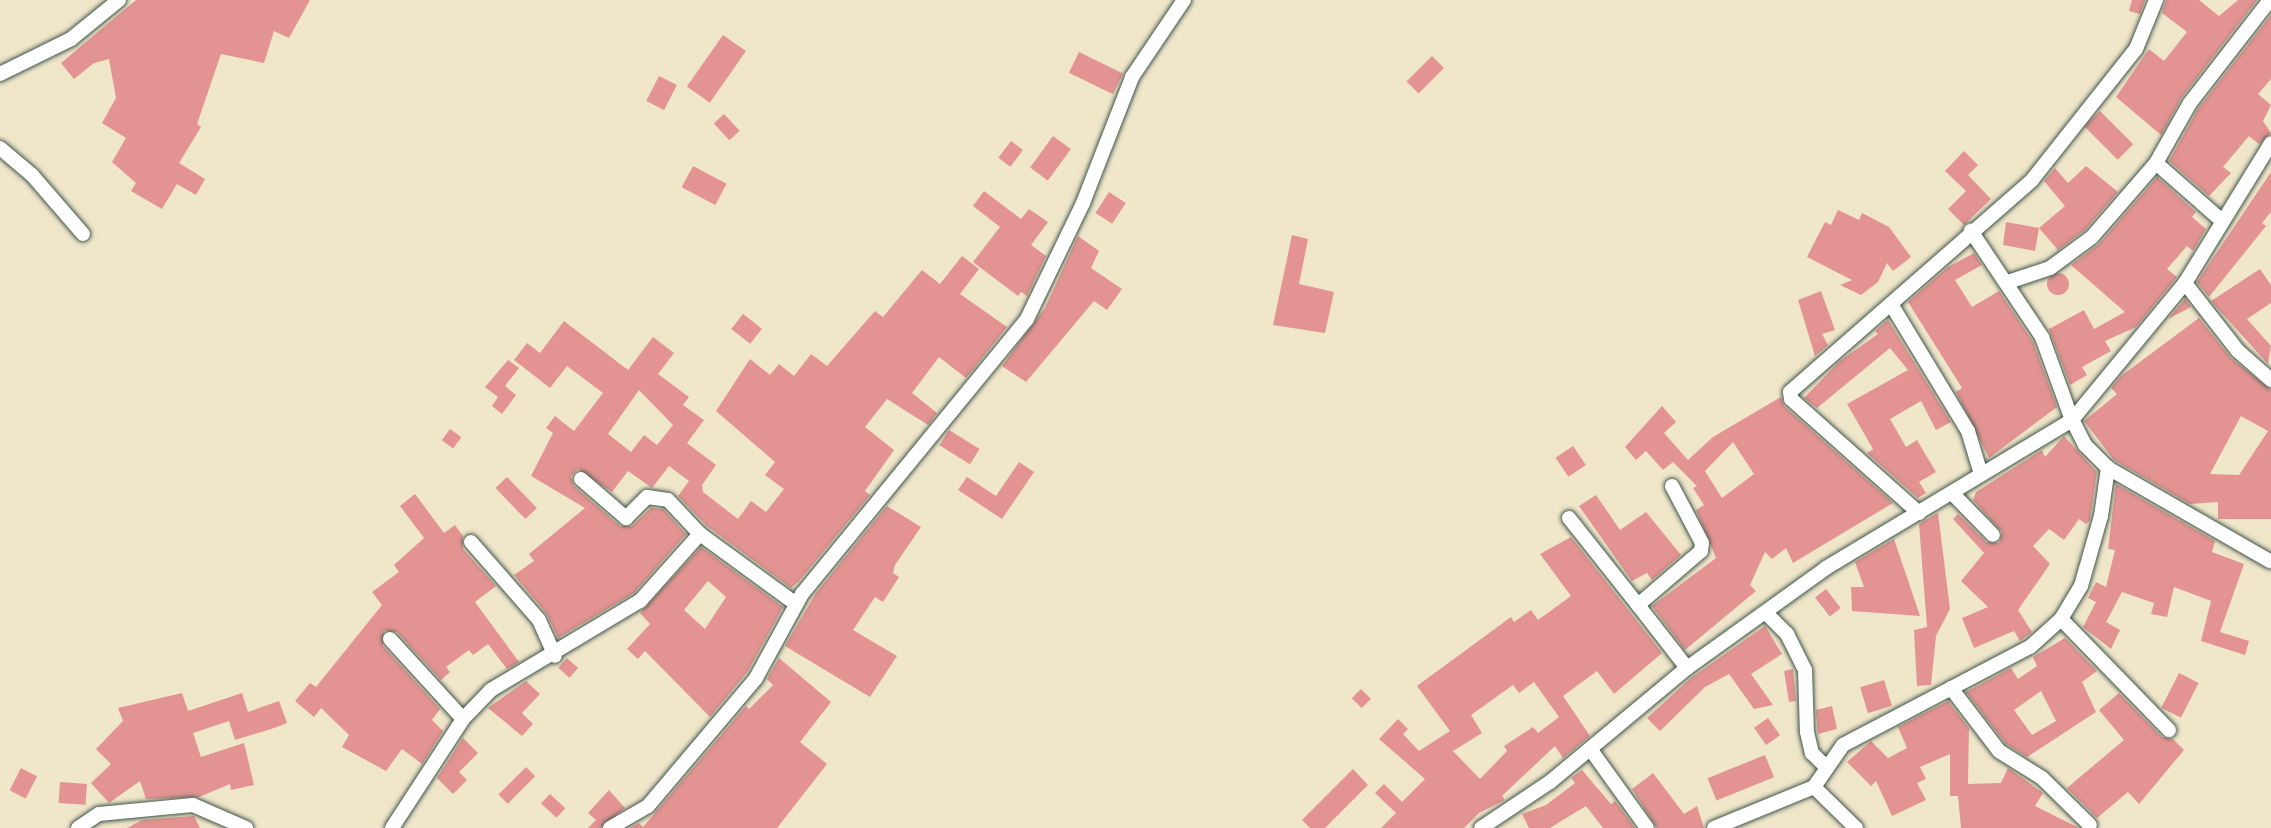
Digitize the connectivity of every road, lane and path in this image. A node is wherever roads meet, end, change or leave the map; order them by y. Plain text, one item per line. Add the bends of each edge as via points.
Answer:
1 (119, 0) edge
2 (1184, 0) edge
3 (2156, 0) edge
4 (2270, 0) edge
5 (0, 74) edge
6 (2271, 143) edge
7 (0, 148) edge
8 (2156, 163) junction
9 (2222, 221) junction
10 (1971, 231) junction
11 (83, 234) dead end
12 (2008, 282) junction
13 (2185, 283) junction
14 (1891, 304) junction
15 (2271, 380) edge
16 (2072, 420) junction
17 (2108, 468) junction
18 (1981, 474) junction
19 (581, 479) dead end
20 (1672, 486) dead end
21 (1953, 494) junction
22 (1919, 513) junction
23 (1569, 518) dead end
24 (700, 534) junction
25 (1993, 535) dead end
26 (471, 542) dead end
27 (2270, 561) edge
28 (796, 604) junction
29 (1638, 605) junction
30 (1766, 613) junction
31 (2061, 619) junction
32 (390, 639) dead end
33 (555, 656) junction
34 (1687, 668) junction
35 (1951, 688) junction
36 (463, 719) junction
37 (2169, 730) dead end
38 (1591, 750) junction
39 (1827, 768) junction
40 (1814, 787) junction
41 (2090, 825) dead end
42 (78, 828) edge
43 (246, 828) edge
44 (392, 828) edge
45 (610, 828) edge
46 (1481, 828) edge
47 (1647, 828) edge
48 (1714, 828) edge
49 (1856, 828) edge

1 - 5 street via 71,39
2 - 28 street via 1132,77 1083,203 1027,319
3 - 10 street via 2136,49 2112,84 2032,180
4 - 8 street via 2190,103
6 - 9 street
7 - 11 street via 32,175
8 - 9 street
8 - 12 street via 2092,237 2050,268
9 - 13 street
10 - 12 street
10 - 14 street
12 - 16 street via 2042,337
13 - 15 street via 2238,351
13 - 16 street via 2130,356
14 - 18 street via 1968,431
14 - 22 street via 1790,396
16 - 17 street via 2085,445
16 - 18 street
17 - 27 street
17 - 31 street via 2081,586
18 - 21 street
19 - 24 street via 626,518 647,497 668,500
20 - 29 street via 1702,543 1701,551
21 - 22 street
21 - 25 street
22 - 30 street via 1826,568
23 - 29 street
24 - 28 street
24 - 33 street via 640,601
26 - 33 street via 539,620
28 - 45 street via 756,678 648,806
29 - 34 street
30 - 34 street
30 - 39 street via 1787,634 1805,670 1807,732 1812,753
31 - 35 street via 2030,647
31 - 37 street
32 - 36 street
33 - 36 street via 491,690
34 - 38 street
35 - 39 street via 1843,745
35 - 41 street via 1999,751 2042,778
36 - 44 street
38 - 46 street
38 - 47 street
39 - 40 street
40 - 48 street
40 - 49 street
42 - 43 street via 99,814 193,805

